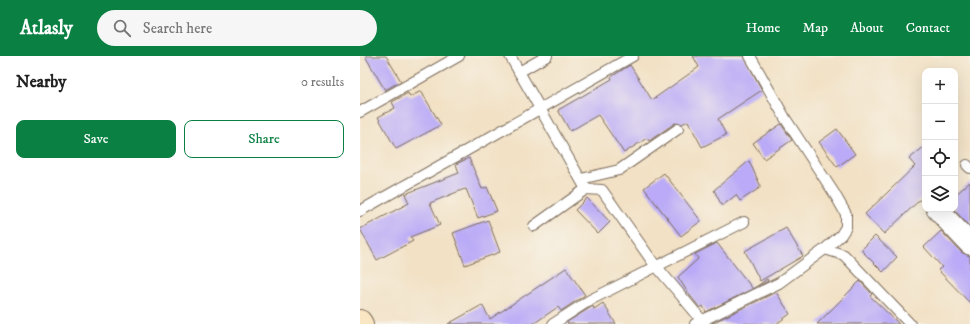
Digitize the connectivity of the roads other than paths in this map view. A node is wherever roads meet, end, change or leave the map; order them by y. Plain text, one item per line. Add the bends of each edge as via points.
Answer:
1 (459, 56) edge
2 (510, 56) edge
3 (547, 56) edge
4 (632, 56) edge
5 (750, 56) edge
6 (519, 72) junction
7 (540, 109) junction
8 (360, 112) edge
9 (678, 129) dead end
10 (581, 179) junction
11 (586, 189) junction
12 (360, 211) edge
13 (940, 212) edge
14 (744, 222) dead end
15 (534, 226) dead end
16 (970, 244) edge
17 (825, 249) junction
18 (656, 266) junction
19 (360, 321) edge
20 (701, 322) edge
21 (362, 324) edge
22 (553, 324) edge
23 (910, 324) edge

1 - 8 lane
2 - 6 lane
3 - 6 lane
4 - 7 lane
5 - 17 lane via 846,214 846,226 841,235
6 - 7 lane
7 - 10 lane
7 - 12 lane
9 - 10 lane via 619,170
10 - 11 lane
11 - 15 lane
11 - 18 lane via 602,190
13 - 16 street
14 - 18 lane
17 - 20 lane via 779,283
17 - 23 lane via 844,255
18 - 20 lane
18 - 22 lane via 590,300
19 - 21 main road

